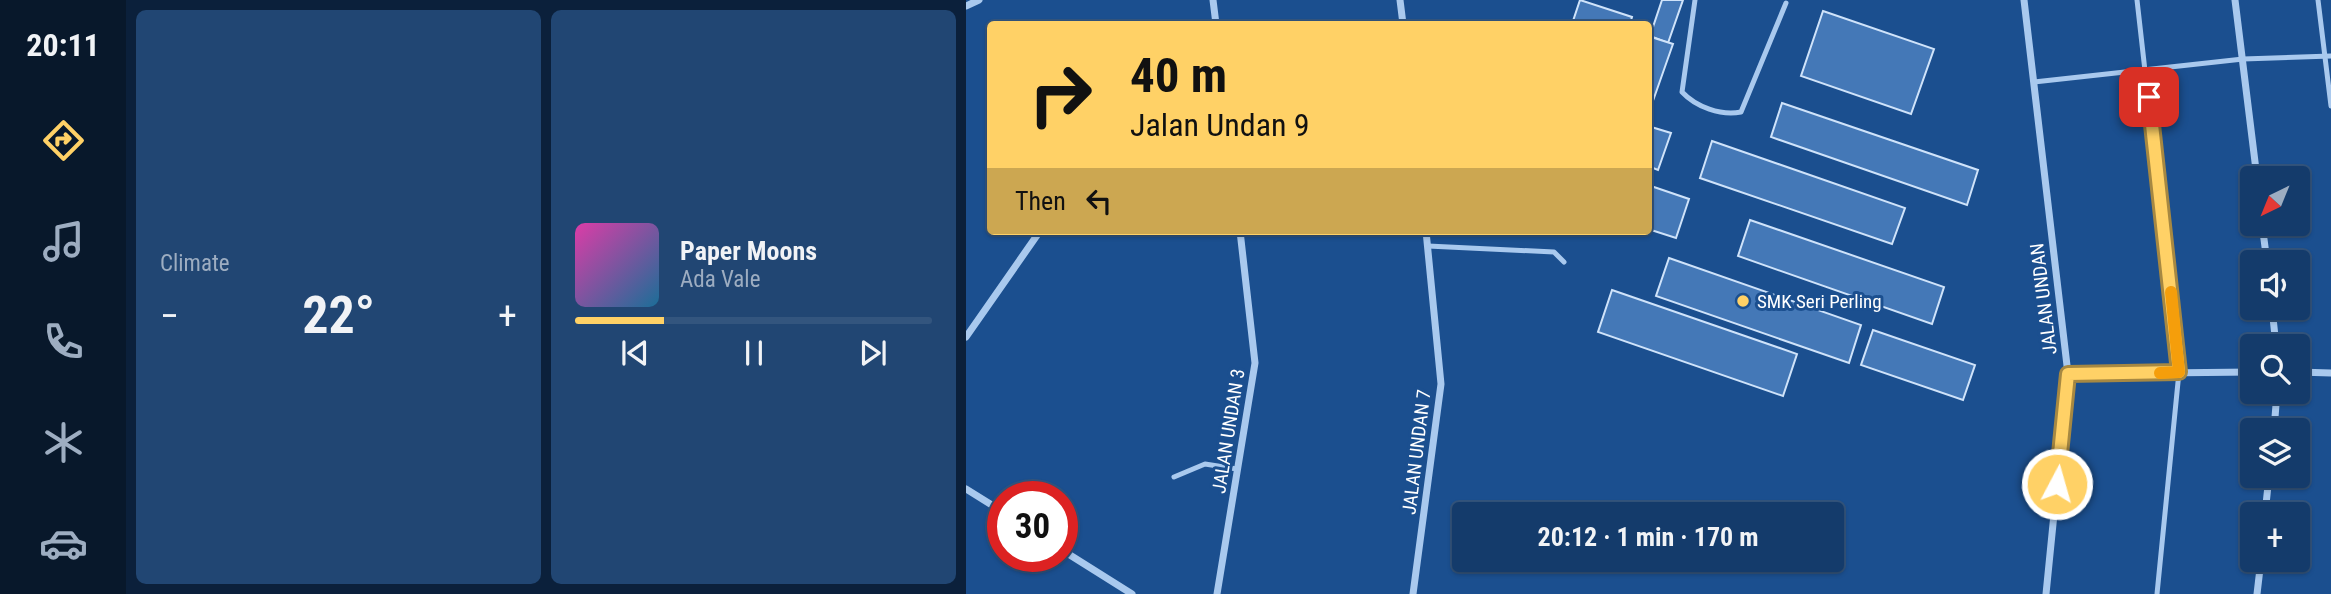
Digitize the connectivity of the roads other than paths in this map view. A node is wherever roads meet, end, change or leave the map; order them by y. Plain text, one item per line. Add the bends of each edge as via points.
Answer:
1 (979, 0) edge
2 (1213, 0) edge
3 (1400, 0) edge
4 (1695, 0) edge
5 (2024, 0) edge
6 (2137, 0) edge
7 (2235, 0) edge
8 (2318, 0) edge
9 (1786, 4) dead end
10 (966, 5) edge
11 (1216, 21) edge
12 (1403, 21) edge
13 (2328, 56) edge
14 (2243, 59) junction
15 (2146, 69) junction
16 (2034, 82) junction
17 (2331, 106) edge
18 (2256, 166) edge
19 (1037, 235) edge
20 (1240, 235) edge
21 (1427, 235) edge
22 (1428, 246) junction
23 (1564, 262) dead end
24 (966, 337) edge
25 (2179, 372) junction
26 (2240, 372) edge
27 (2310, 372) edge
28 (2331, 373) edge
29 (2068, 374) junction
30 (1237, 469) junction
31 (1174, 477) dead end
32 (966, 489) edge
33 (987, 502) edge
34 (1078, 560) edge
35 (2260, 572) edge
36 (1132, 594) edge
37 (1217, 594) edge
38 (1413, 594) edge
39 (2046, 594) edge
40 (2157, 594) edge
41 (2257, 594) edge

1 - 10 street
2 - 11 street
3 - 12 street
4 - 9 lane via 1682,92 1690,101 1727,115 1741,112
5 - 16 street, JALAN UNDAN
6 - 15 lane
7 - 14 street
8 - 13 lane
13 - 14 lane
13 - 17 lane
14 - 15 lane
14 - 18 street
15 - 16 lane
15 - 25 lane
16 - 29 street, JALAN UNDAN
19 - 24 street
20 - 30 street, JALAN UNDAN 3 via 1255,363
21 - 22 street, JALAN UNDAN 7
22 - 23 lane via 1554,252
22 - 38 street, JALAN UNDAN 7 via 1441,384
25 - 26 street
25 - 29 street
25 - 40 lane
27 - 28 street
29 - 39 street, JALAN UNDAN
30 - 31 lane via 1205,464
30 - 37 street, JALAN UNDAN 3
32 - 33 street
34 - 36 street
35 - 41 street

